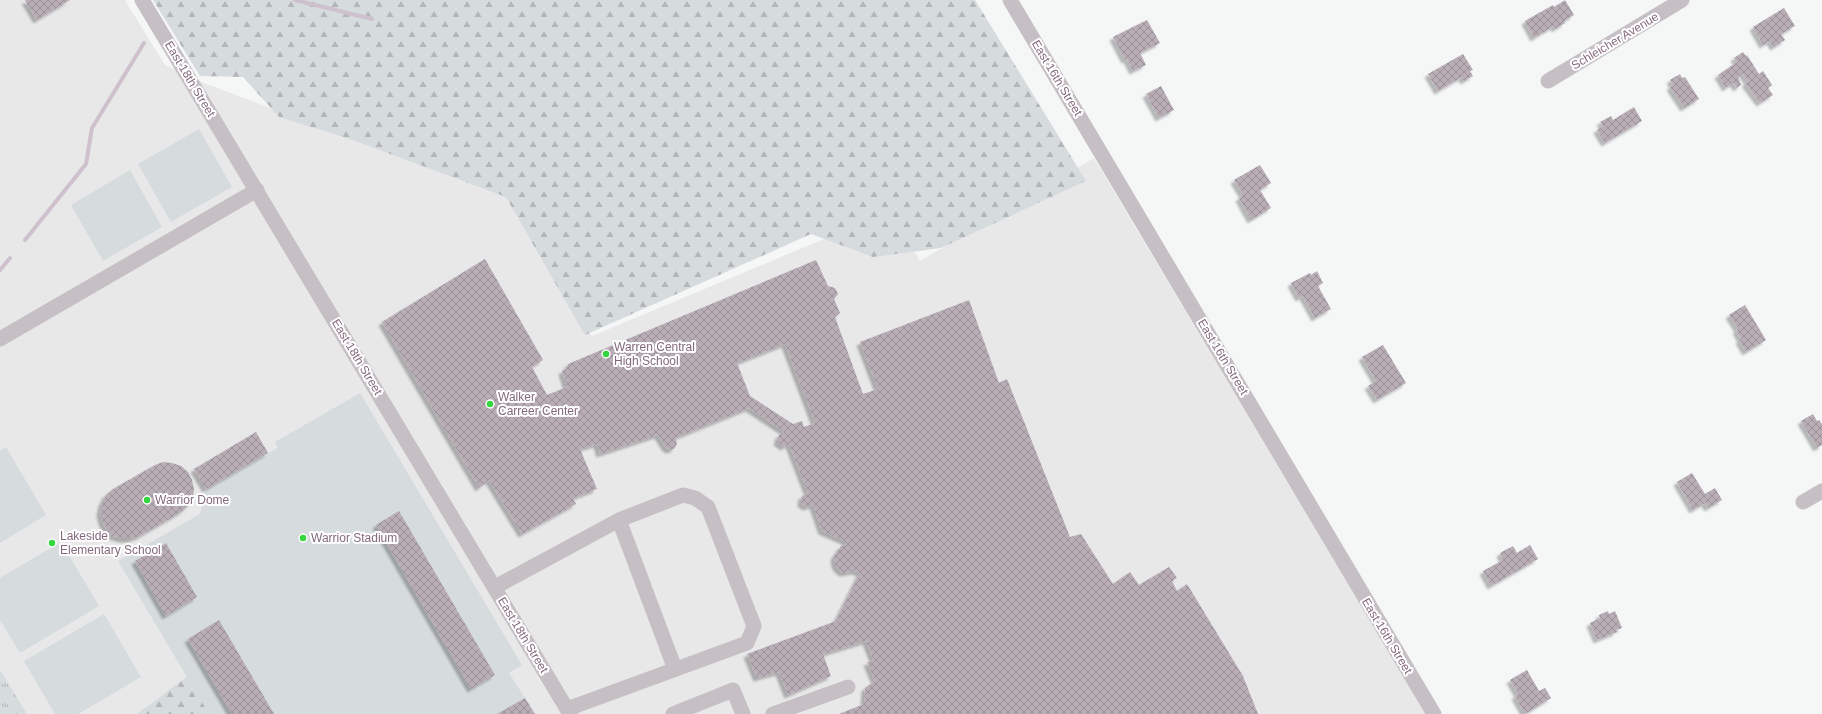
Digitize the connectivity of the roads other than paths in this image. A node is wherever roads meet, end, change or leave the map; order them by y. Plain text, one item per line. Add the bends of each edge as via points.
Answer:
1 (142, 0) edge
2 (1010, 0) edge
3 (1682, 0) edge
4 (1548, 81) dead end
5 (257, 190) junction
6 (0, 339) edge
7 (1822, 490) edge
8 (1803, 502) dead end
9 (619, 520) junction
10 (495, 587) junction
11 (675, 669) junction
12 (848, 688) dead end
13 (569, 711) edge
14 (672, 714) edge
15 (743, 714) edge
16 (773, 714) edge
17 (1434, 714) edge

1 - 5 street, East 18th Street
2 - 17 street, East 16th Street
3 - 4 street, Schleicher Avenue
5 - 6 street
5 - 10 street, East 18th Street
7 - 8 street
9 - 10 street
9 - 11 street
9 - 11 street via 683,495 695,498 708,507 754,626 747,643
10 - 13 street, East 18th Street
11 - 13 street
12 - 16 street
14 - 15 street via 733,690

